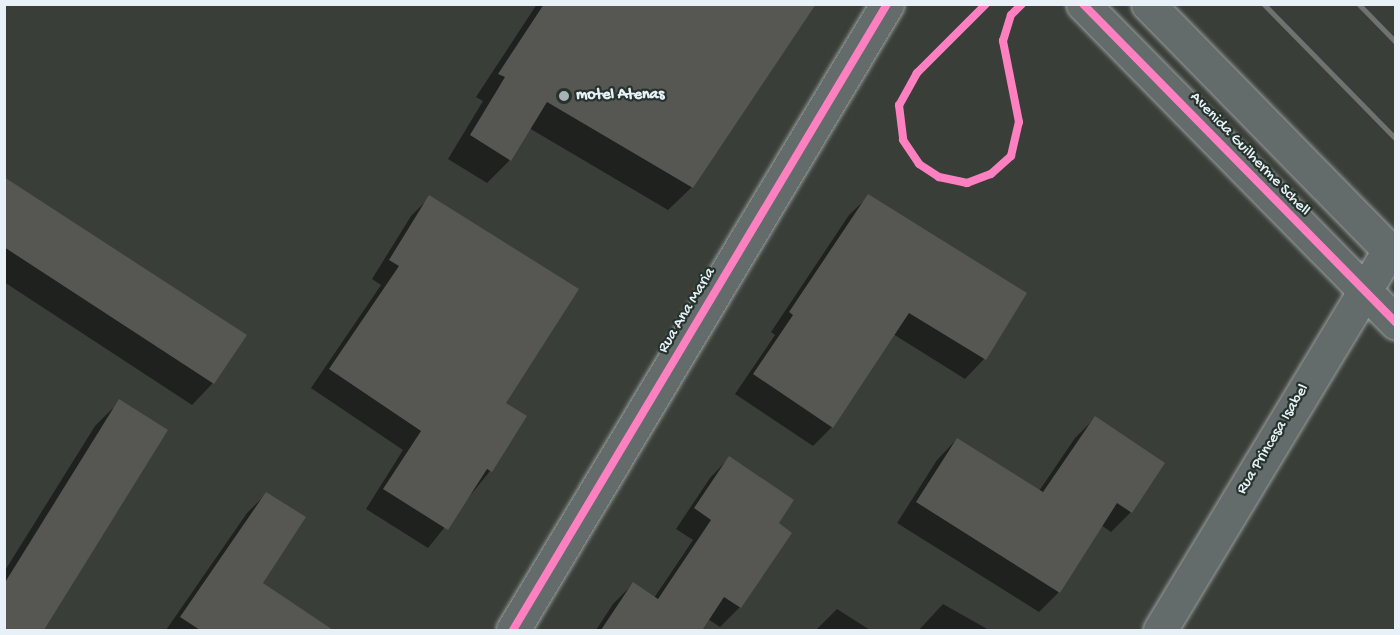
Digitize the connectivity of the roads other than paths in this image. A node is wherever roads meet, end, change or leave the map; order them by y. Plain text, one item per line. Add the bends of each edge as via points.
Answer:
1 (887, 4) edge
2 (1083, 4) edge
3 (1148, 4) edge
4 (1392, 254) edge
5 (1364, 291) junction
6 (1395, 323) edge
7 (513, 630) edge
8 (1160, 630) edge

1 - 7 street, Rua Ana Maria
2 - 5 street, Avenida Guilherme Schell
3 - 4 street, Avenida Guilherme Schell
4 - 5 street, Rua Princesa Isabel
5 - 6 street, Avenida Guilherme Schell
5 - 8 street, Rua Princesa Isabel

